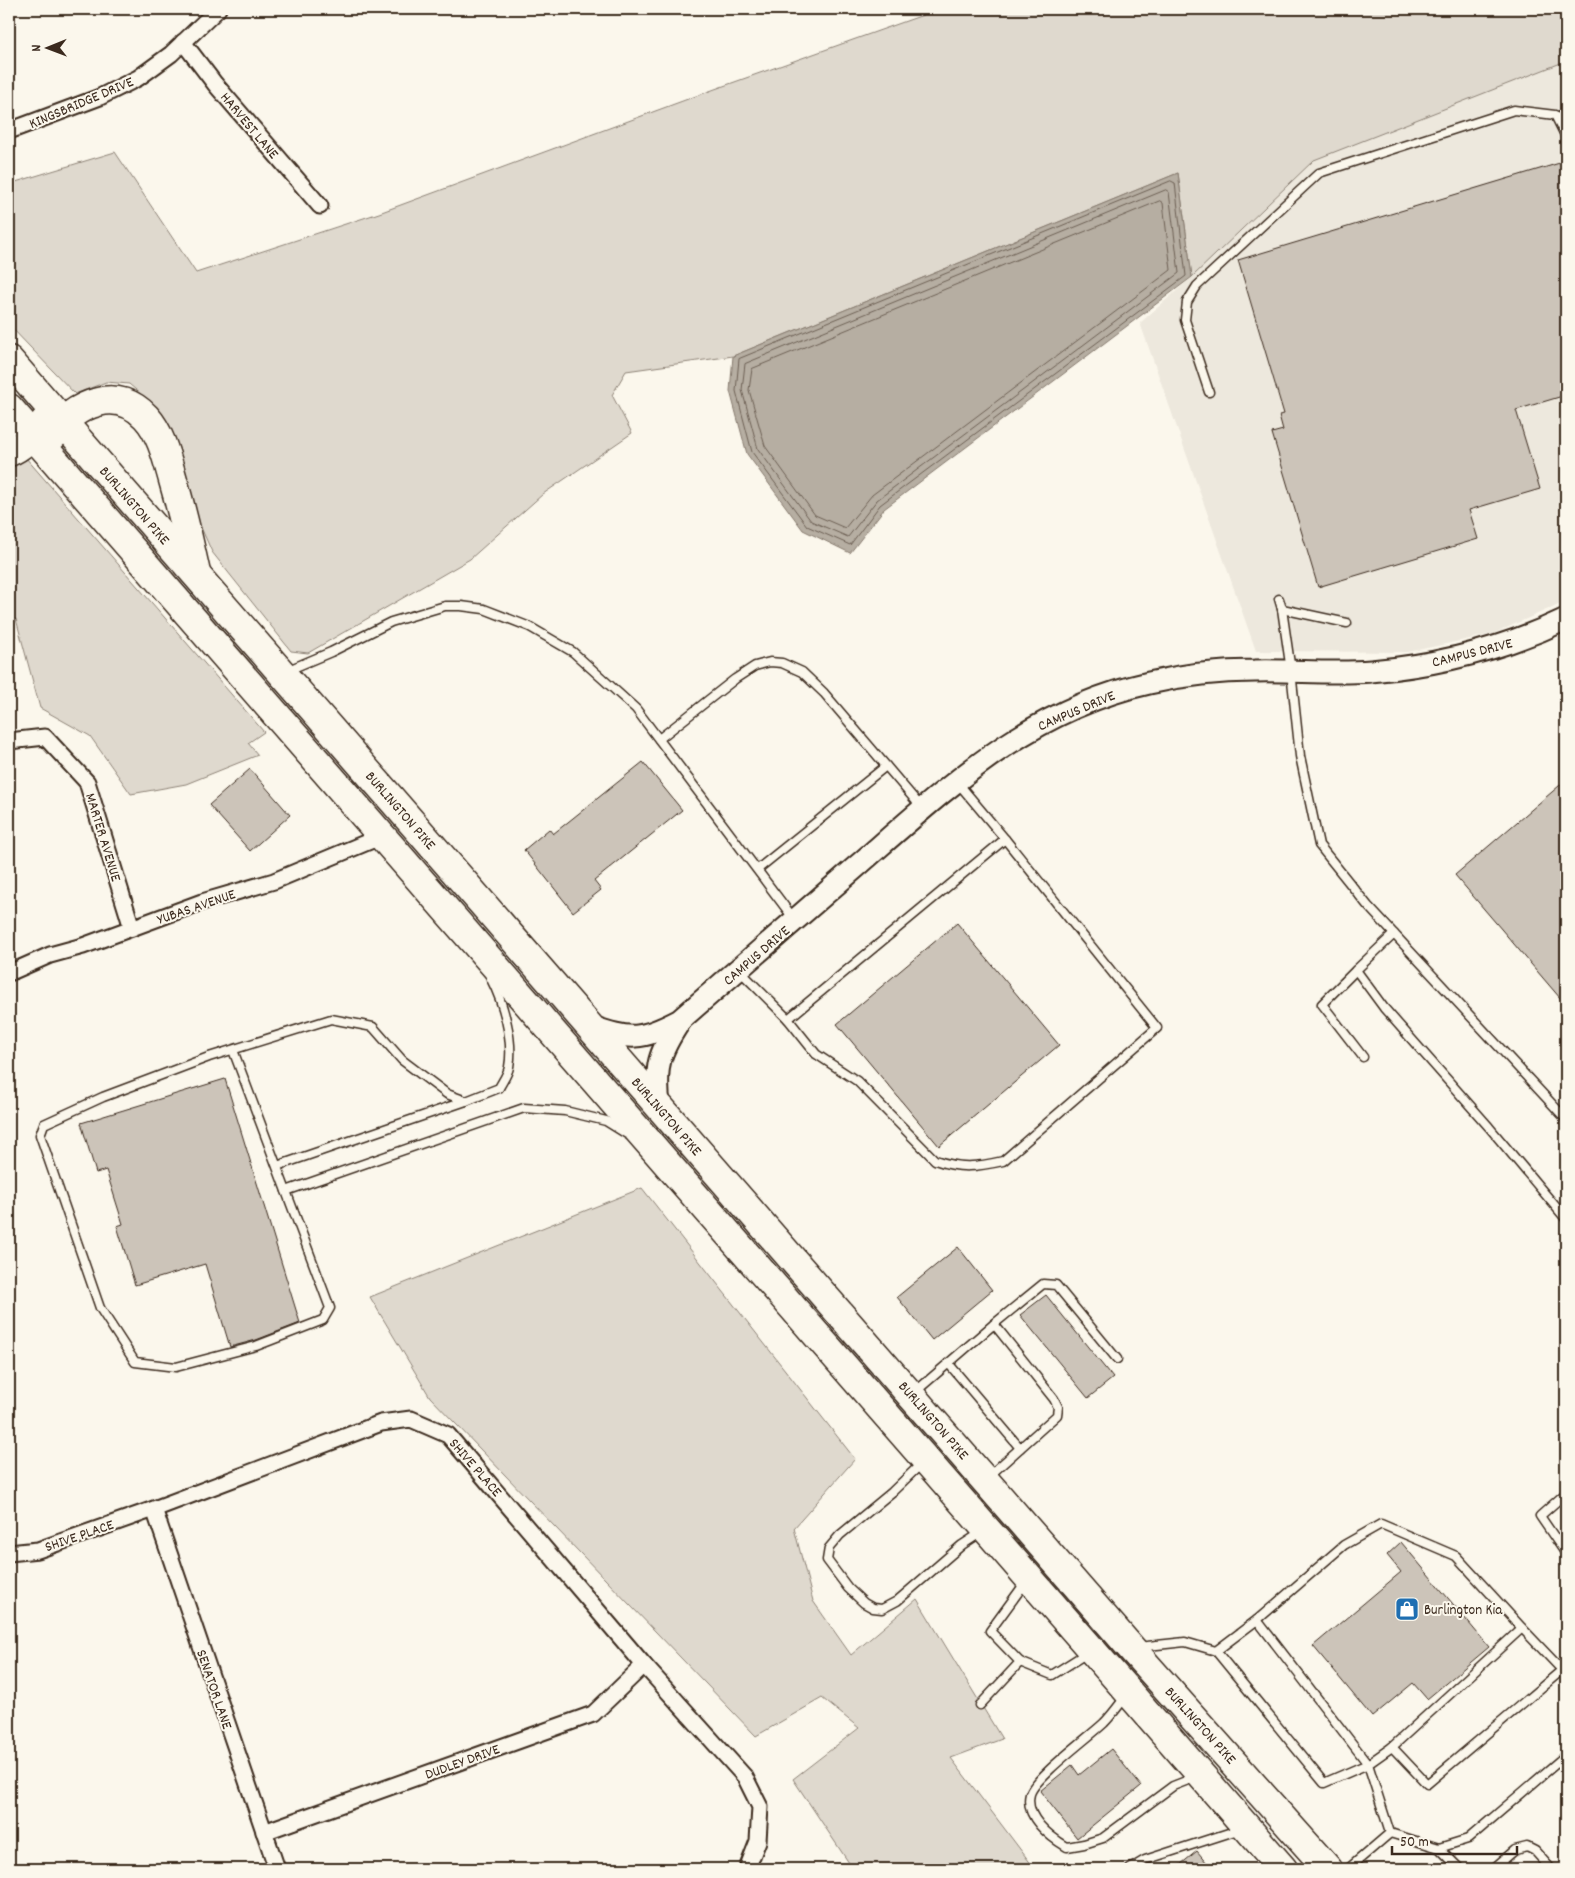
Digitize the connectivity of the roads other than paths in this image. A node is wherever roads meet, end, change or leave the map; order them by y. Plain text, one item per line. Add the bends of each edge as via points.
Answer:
1 (218, 9) edge
2 (183, 42) junction
3 (9, 131) edge
4 (1566, 137) edge
5 (320, 206) dead end
6 (9, 360) edge
7 (1209, 392) dead end
8 (9, 408) edge
9 (56, 414) junction
10 (41, 445) junction
11 (9, 452) edge
12 (196, 575) junction
13 (1279, 599) dead end
14 (1282, 609) junction
15 (1566, 619) edge
16 (1347, 623) dead end
17 (1291, 671) junction
18 (282, 672) junction
19 (659, 739) junction
20 (9, 741) edge
21 (886, 766) junction
22 (956, 780) junction
23 (923, 809) junction
24 (382, 836) junction
25 (1005, 838) junction
26 (758, 869) junction
27 (795, 920) junction
28 (132, 928) junction
29 (1394, 934) junction
30 (471, 938) junction
31 (738, 970) junction
32 (1356, 970) junction
33 (9, 973) edge
34 (788, 1019) junction
35 (680, 1020) junction
36 (589, 1026) junction
37 (233, 1050) junction
38 (1363, 1057) dead end
39 (466, 1101) junction
40 (659, 1106) junction
41 (1566, 1119) edge
42 (660, 1155) junction
43 (277, 1166) junction
44 (286, 1191) junction
45 (1566, 1219) edge
46 (994, 1324) junction
47 (1117, 1359) dead end
48 (949, 1364) junction
49 (912, 1395) junction
50 (1020, 1448) junction
51 (925, 1460) junction
52 (985, 1479) junction
53 (1566, 1493) edge
54 (154, 1509) junction
55 (986, 1530) junction
56 (9, 1554) edge
57 (1566, 1554) edge
58 (1029, 1578) junction
59 (1257, 1620) junction
60 (1522, 1628) junction
61 (1132, 1648) junction
62 (1091, 1650) junction
63 (1216, 1651) junction
64 (1020, 1662) junction
65 (644, 1665) junction
66 (1129, 1693) junction
67 (980, 1705) dead end
68 (1392, 1747) junction
69 (1566, 1755) edge
70 (1368, 1764) junction
71 (1201, 1776) junction
72 (1246, 1827) junction
73 (264, 1832) junction
74 (1390, 1833) junction
75 (1439, 1848) junction
76 (1502, 1866) edge
77 (277, 1869) edge
78 (746, 1869) edge
79 (1130, 1869) edge
80 (1283, 1869) edge
81 (1328, 1869) edge
82 (1348, 1869) edge
83 (1460, 1869) edge
84 (1493, 1869) edge
85 (1551, 1869) edge

1 - 2 street, KINGSBRIDGE DRIVE
2 - 3 street, KINGSBRIDGE DRIVE via 155,67 119,88
2 - 5 street, HARVEST LANE
4 - 7 lane via 1555,115 1514,110 1319,173 1197,286 1187,302 1185,320
6 - 9 highway, BURLINGTON PIKE
8 - 10 highway, BURLINGTON PIKE
9 - 10 highway via 46,420
9 - 12 highway, BURLINGTON PIKE
9 - 12 highway via 104,400 118,400 133,405 147,417 167,459 185,518
10 - 11 highway
10 - 24 highway, BURLINGTON PIKE
12 - 18 highway, BURLINGTON PIKE
13 - 14 lane
14 - 16 lane
14 - 17 lane
15 - 17 street, CAMPUS DRIVE via 1516,641 1438,662 1371,671
17 - 22 street, CAMPUS DRIVE via 1188,676 1148,683 1097,699 1047,720 1006,743
17 - 29 lane via 1300,756 1318,845
18 - 19 lane via 391,622 445,606 469,607 530,627 573,652 636,709
18 - 36 highway, BURLINGTON PIKE
19 - 21 lane via 755,666 782,663 802,672 824,692
19 - 26 lane
20 - 28 street, MARTER AVENUE via 45,737 87,782
21 - 23 lane
21 - 26 lane
22 - 23 street, CAMPUS DRIVE
22 - 25 lane
23 - 27 street, CAMPUS DRIVE
24 - 28 street, YUBAS AVENUE via 274,881 202,902
24 - 30 highway, BURLINGTON PIKE
25 - 34 lane
25 - 34 lane via 1157,1028 1003,1161 978,1167 952,1166 935,1160 857,1081 816,1054
26 - 27 lane
27 - 31 street, CAMPUS DRIVE
28 - 33 street, YUBAS AVENUE via 50,955
29 - 32 lane
29 - 41 lane
30 - 39 lane via 497,990 509,1034 509,1067 499,1088
30 - 42 highway, BURLINGTON PIKE
31 - 34 lane
31 - 35 street, CAMPUS DRIVE
32 - 38 lane via 1322,1004
32 - 45 lane via 1384,1008
35 - 36 street, CAMPUS DRIVE via 656,1033 635,1037
35 - 40 street, CAMPUS DRIVE via 664,1046 658,1065
36 - 40 highway, BURLINGTON PIKE
37 - 39 lane via 331,1019 373,1027 402,1060 447,1094
37 - 43 lane
37 - 44 lane via 103,1096 44,1124 40,1135 100,1308 135,1362 176,1366 256,1346 322,1320 330,1308
39 - 43 lane
40 - 49 highway, BURLINGTON PIKE
42 - 44 lane via 606,1121 565,1111 524,1108
42 - 51 highway, BURLINGTON PIKE
43 - 44 lane
46 - 47 lane via 1043,1284 1056,1285
46 - 48 lane
46 - 50 lane via 1058,1408 1057,1415
48 - 49 lane
48 - 50 lane
49 - 52 highway, BURLINGTON PIKE
50 - 52 lane
51 - 55 highway, BURLINGTON PIKE
51 - 55 lane via 829,1548 827,1560 848,1588 864,1603 882,1609 897,1601 962,1545
52 - 61 highway, BURLINGTON PIKE
53 - 57 lane via 1540,1516
54 - 56 street, SHIVE PLACE via 38,1550
54 - 65 street, SHIVE PLACE via 381,1423 411,1419 448,1434
54 - 73 street, SENATOR LANE
55 - 58 highway, BURLINGTON PIKE
58 - 62 highway, BURLINGTON PIKE
58 - 64 lane via 990,1631
59 - 60 lane via 1344,1545 1381,1524 1456,1556
59 - 63 lane
59 - 70 lane
60 - 68 lane
60 - 68 lane via 1562,1670 1427,1784
61 - 63 lane via 1185,1642
61 - 81 highway, BURLINGTON PIKE
62 - 64 lane via 1052,1674
62 - 66 highway, BURLINGTON PIKE
63 - 70 lane via 1324,1782
64 - 67 lane
65 - 73 street, DUDLEY DRIVE via 593,1714
65 - 78 street, SHIVE PLACE via 745,1778 760,1807 758,1841
66 - 71 highway, BURLINGTON PIKE
66 - 71 lane via 1106,1721 1033,1788 1030,1811 1040,1826 1067,1847 1084,1844 1103,1838 1173,1786
68 - 70 lane
69 - 75 lane via 1468,1839
70 - 74 lane
71 - 72 highway, BURLINGTON PIKE
72 - 79 lane via 1145,1860
72 - 80 highway, BURLINGTON PIKE
73 - 77 street, SENATOR LANE
74 - 75 lane
74 - 82 lane
75 - 83 lane
76 - 84 lane
76 - 85 lane via 1515,1850 1527,1847

